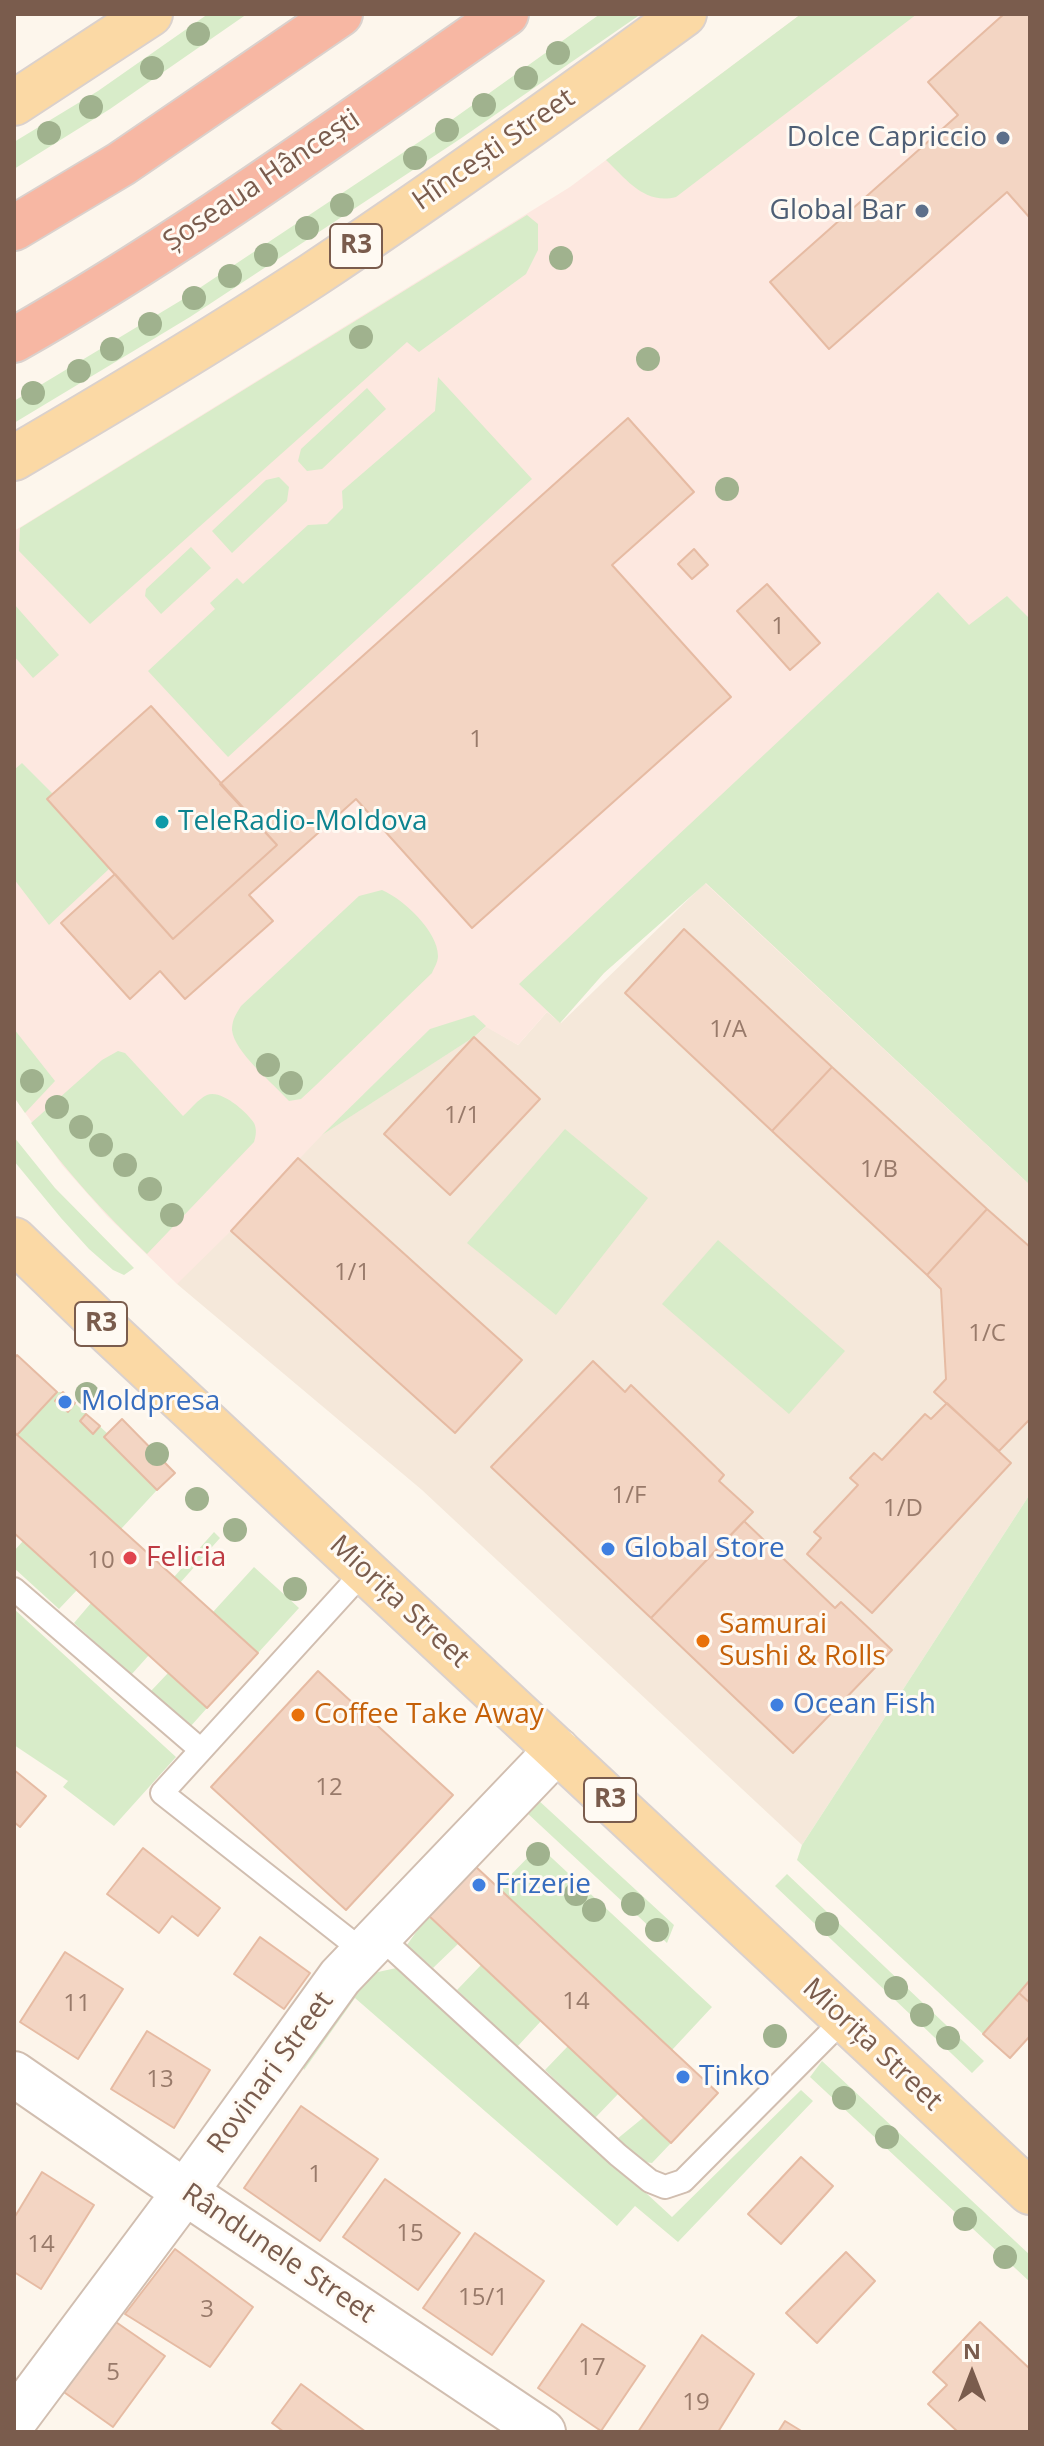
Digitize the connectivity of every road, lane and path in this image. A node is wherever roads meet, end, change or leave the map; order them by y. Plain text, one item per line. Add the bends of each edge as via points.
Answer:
1 (150, 14) edge
2 (340, 14) edge
3 (506, 14) edge
4 (684, 14) edge
5 (14, 103) edge
6 (14, 228) edge
7 (14, 340) edge
8 (14, 458) edge
9 (14, 1240) edge
10 (365, 1570) junction
11 (14, 1589) edge
12 (201, 1750) junction
13 (557, 1750) junction
14 (372, 1944) junction
15 (844, 2019) junction
16 (14, 2074) edge
17 (185, 2192) junction
18 (1030, 2192) edge
19 (14, 2421) edge
20 (543, 2432) edge

1 - 5 main road
2 - 6 highway via 121,164
3 - 7 highway, Șoseaua Hâncești via 206,219
4 - 8 main road, Hîncești Street / R3 via 312,275
9 - 10 main road, Miorița Street / R3
10 - 12 lane
10 - 13 main road, Miorița Street / R3
11 - 12 lane
12 - 14 lane via 162,1793
13 - 14 street, Rovinari Street
13 - 15 main road, Miorița Street / R3
14 - 15 lane via 618,2155 665,2187 683,2181
14 - 17 street, Rovinari Street via 340,1977
15 - 18 main road, Miorița Street / R3
16 - 17 street, Rândunele Street
17 - 19 street, Rovinari Street
17 - 20 street, Rândunele Street

